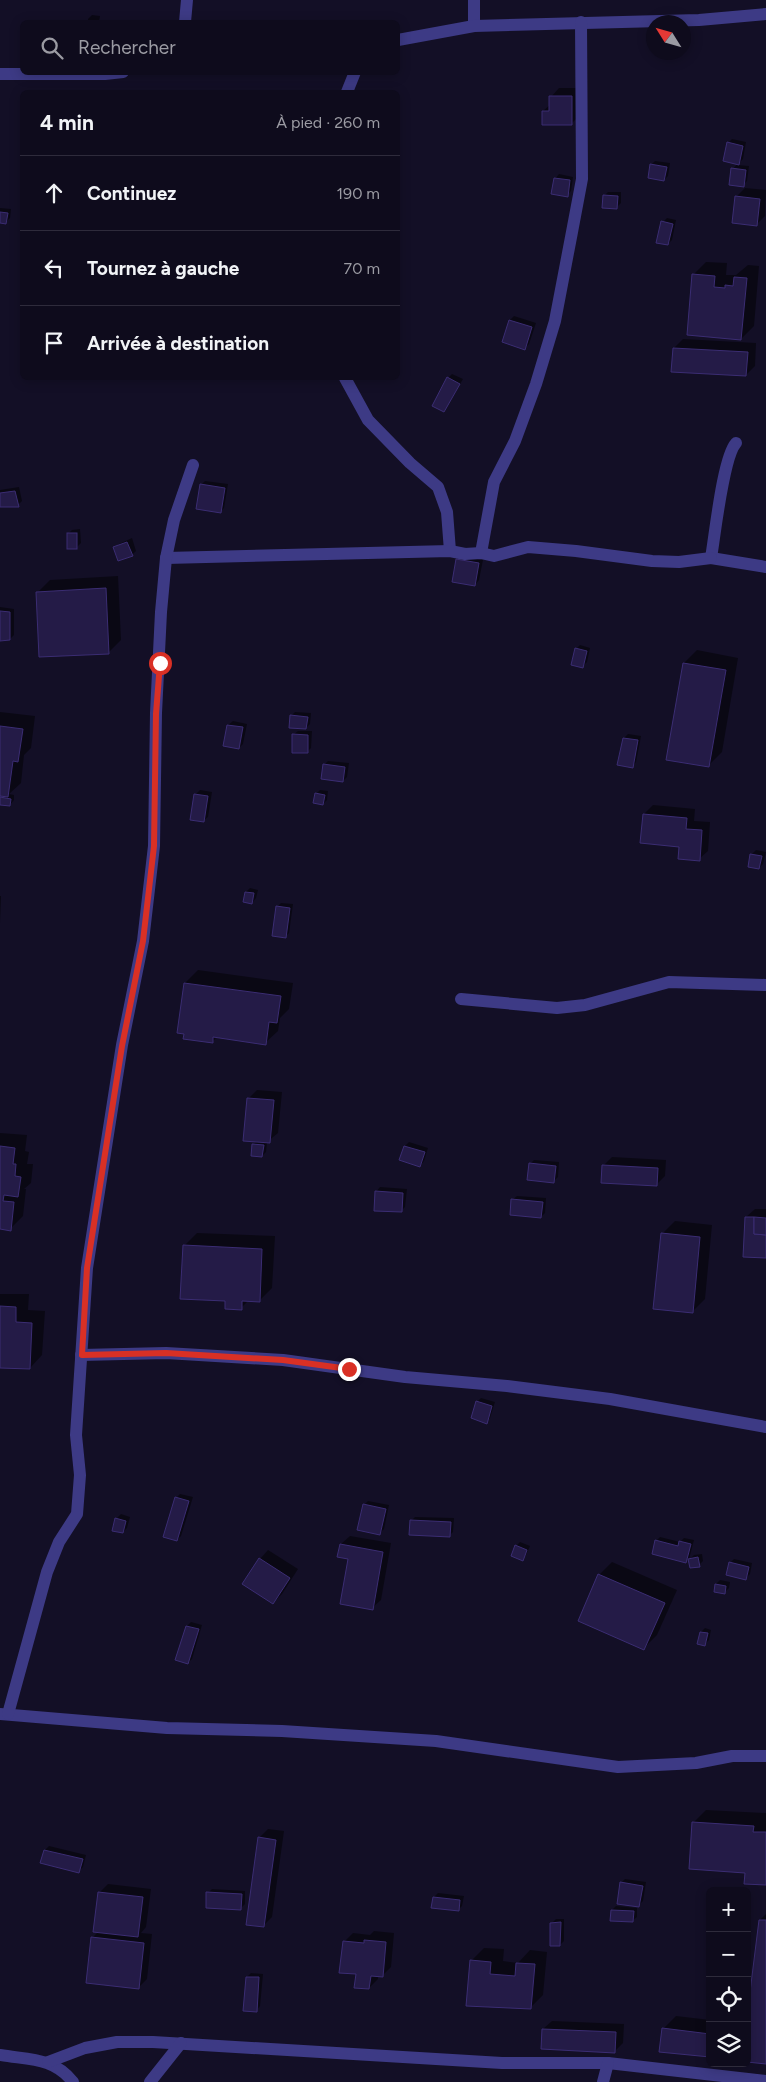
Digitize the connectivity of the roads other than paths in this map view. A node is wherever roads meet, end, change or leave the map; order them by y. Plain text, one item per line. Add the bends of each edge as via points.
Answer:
1 (188, 0) edge
2 (474, 0) edge
3 (766, 14) edge
4 (186, 20) edge
5 (581, 22) junction
6 (474, 26) junction
7 (400, 40) edge
8 (0, 74) edge
9 (20, 74) edge
10 (354, 75) edge
11 (348, 90) edge
12 (346, 380) edge
13 (736, 443) dead end
14 (193, 465) dead end
15 (450, 552) junction
16 (480, 552) junction
17 (166, 558) junction
18 (711, 558) junction
19 (766, 567) edge
20 (766, 985) edge
21 (461, 999) dead end
22 (82, 1355) junction
23 (766, 1427) edge
24 (4, 1714) edge
25 (766, 1756) edge
26 (181, 2043) junction
27 (0, 2055) edge
28 (48, 2062) junction
29 (608, 2063) junction
30 (766, 2081) edge
31 (73, 2082) edge
32 (150, 2082) edge
33 (603, 2082) edge

1 - 4 street
2 - 6 street
3 - 5 street via 699,20
5 - 6 street
5 - 16 street via 582,179 572,232 555,320 516,442 494,482
6 - 7 street
8 - 9 street
10 - 11 street
12 - 15 street via 368,420 438,487 447,512
13 - 18 street via 731,448
14 - 17 street via 174,520
15 - 16 street
15 - 17 street
16 - 18 street via 494,556 528,547 652,562
17 - 22 street via 156,714 154,846 143,941 122,1046 87,1268
18 - 19 street
20 - 21 street via 669,982 585,1005 557,1008
22 - 23 street via 166,1353 283,1360 610,1399
22 - 24 street via 76,1435 80,1475 77,1514 47,1572
24 - 25 street via 142,1727 282,1731 436,1741 618,1767 696,1763 732,1756
26 - 28 street via 117,2042 85,2048
26 - 29 street via 502,2063
26 - 32 street
27 - 28 street
28 - 31 street via 64,2071
29 - 30 street
29 - 33 street

